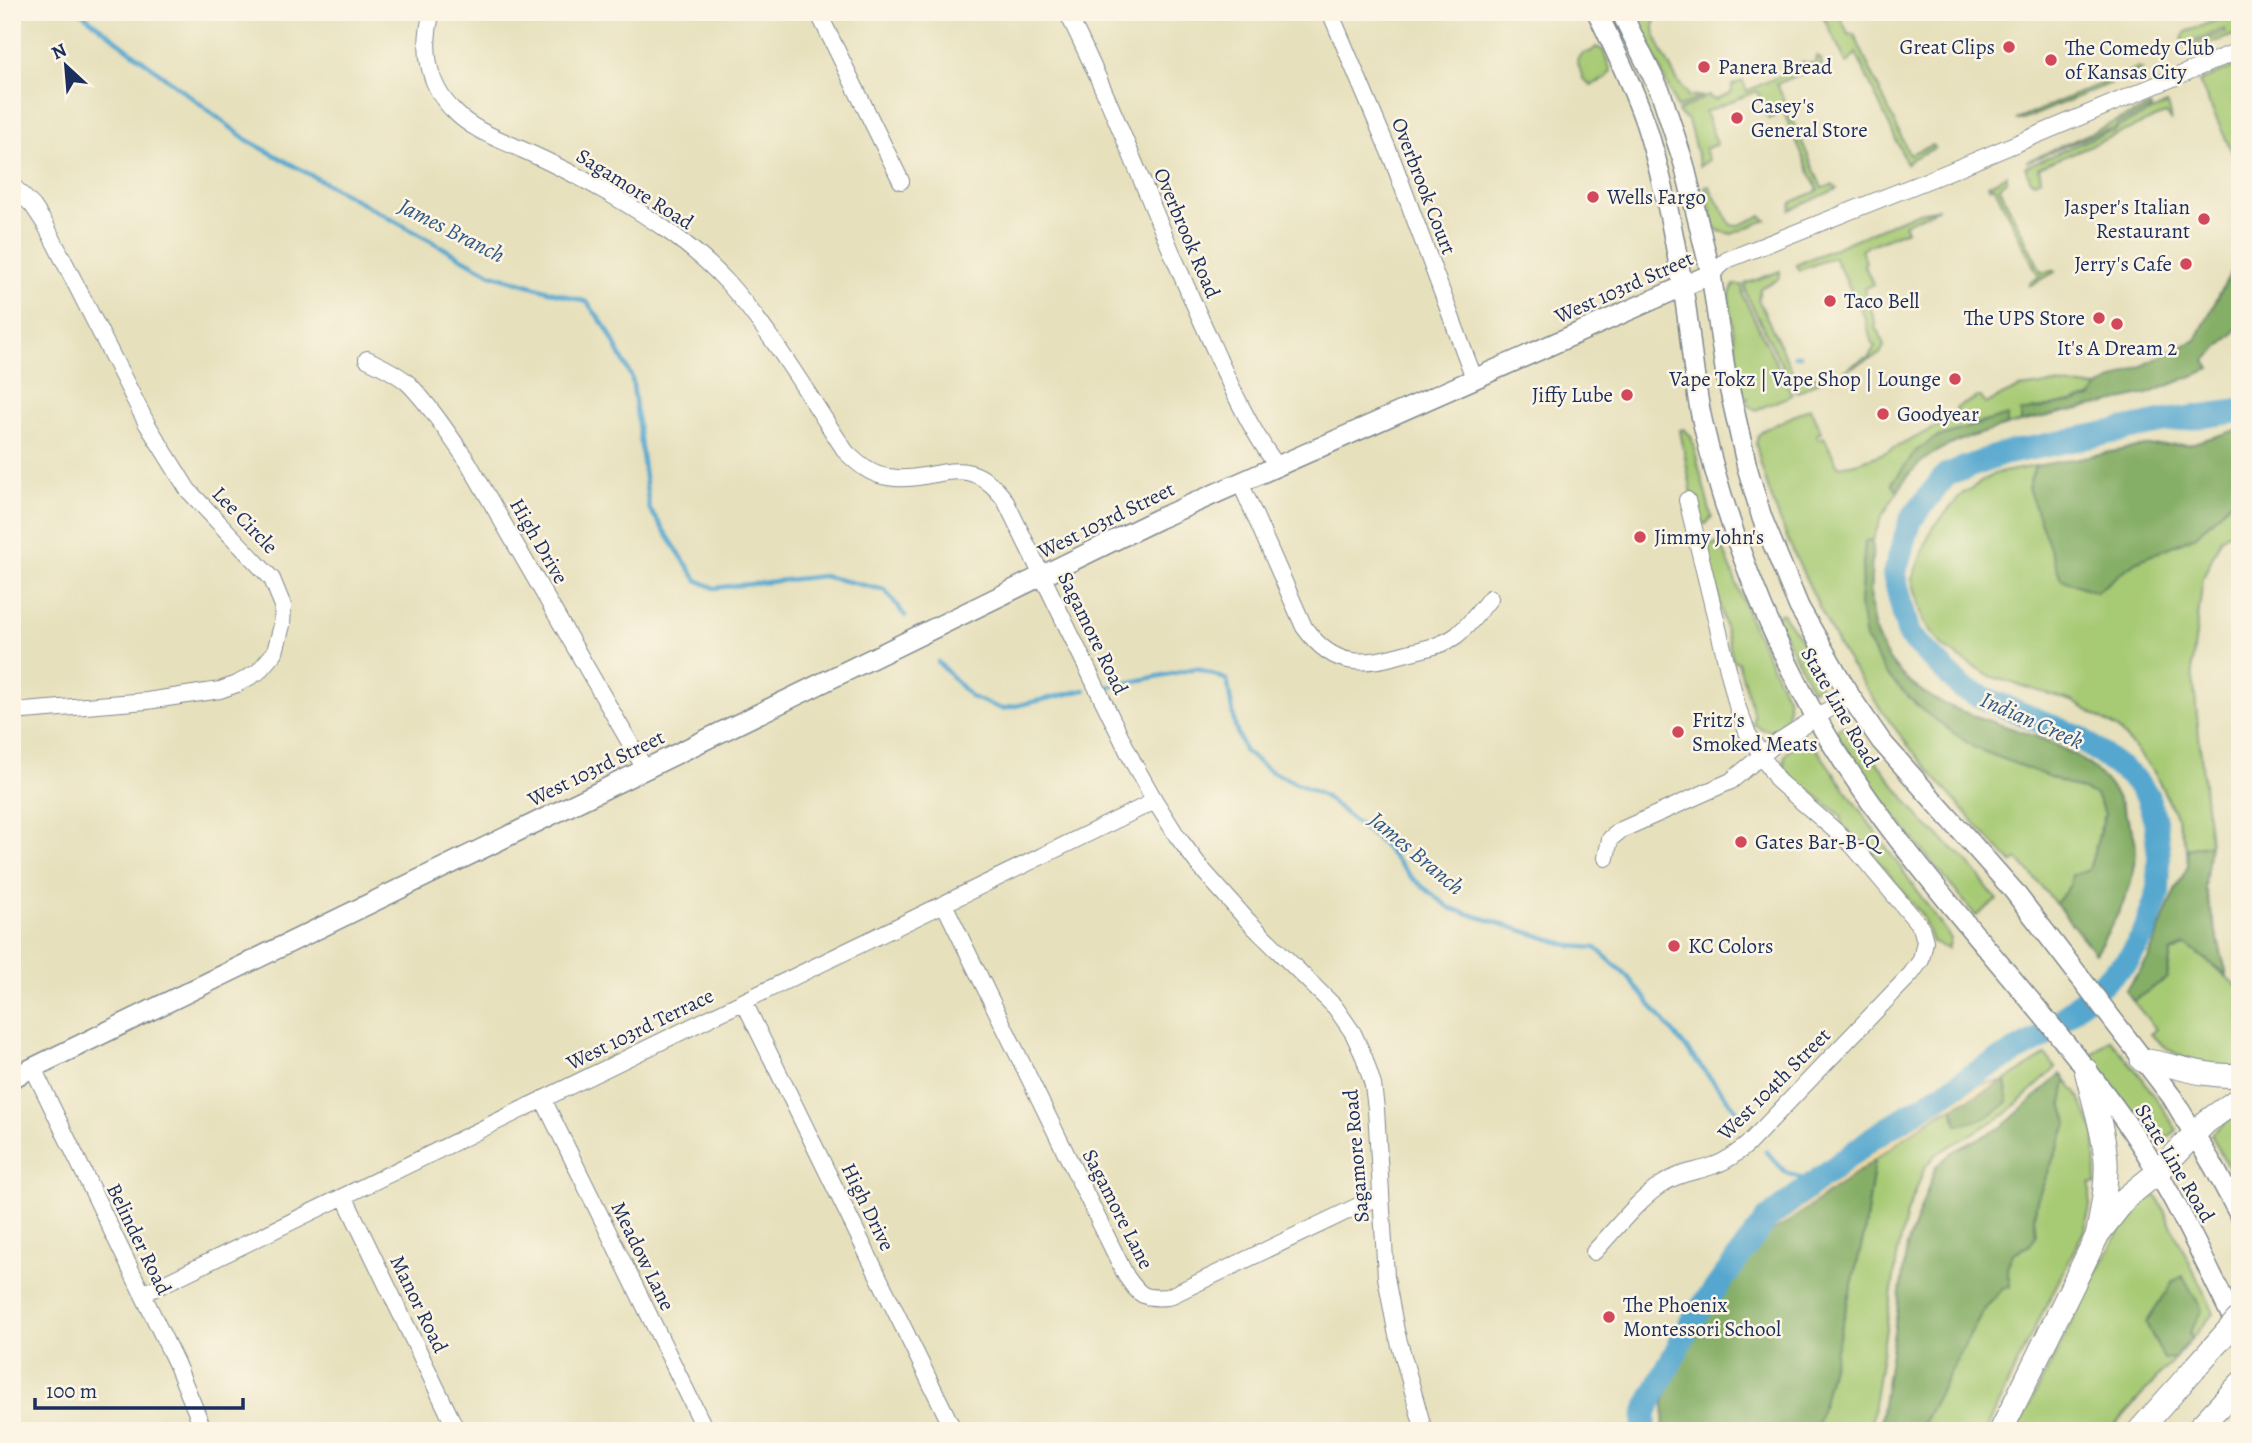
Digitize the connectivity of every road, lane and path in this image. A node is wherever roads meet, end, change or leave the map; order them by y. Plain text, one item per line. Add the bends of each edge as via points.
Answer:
1 (432, 12) edge
2 (818, 12) edge
3 (1067, 12) edge
4 (1330, 12) edge
5 (1597, 12) edge
6 (1621, 12) edge
7 (2240, 50) edge
8 (901, 181) dead end
9 (12, 185) edge
10 (1711, 274) junction
11 (1683, 285) junction
12 (367, 359) dead end
13 (1474, 378) junction
14 (1277, 466) junction
15 (1240, 482) junction
16 (1687, 500) dead end
17 (1041, 576) junction
18 (1490, 598) dead end
19 (1850, 696) junction
20 (12, 712) edge
21 (1815, 718) junction
22 (1762, 756) junction
23 (645, 769) junction
24 (1155, 801) junction
25 (1606, 858) dead end
26 (944, 904) junction
27 (744, 1002) junction
28 (2142, 1060) junction
29 (33, 1068) junction
30 (2086, 1070) junction
31 (2240, 1075) edge
32 (12, 1078) edge
33 (2240, 1098) edge
34 (543, 1099) junction
35 (2195, 1134) junction
36 (2158, 1172) junction
37 (1381, 1195) junction
38 (344, 1196) junction
39 (2240, 1216) edge
40 (2098, 1234) junction
41 (1594, 1252) dead end
42 (142, 1294) junction
43 (2240, 1317) edge
44 (2240, 1334) edge
45 (2240, 1384) edge
46 (1419, 1429) edge
47 (204, 1431) edge
48 (457, 1431) edge
49 (706, 1431) edge
50 (954, 1431) edge
51 (2001, 1431) edge
52 (2139, 1431) edge
53 (2196, 1431) edge

1 - 17 street, Sagamore Road via 426,48 429,69 453,111 468,123 609,194 697,254 747,306 859,465 888,477 906,478 959,470 979,476 997,490
2 - 8 street
3 - 14 street, Overbrook Road via 1228,380 1256,438
4 - 13 street, Overbrook Court via 1393,161
5 - 11 main road, State Line Road via 1644,120
6 - 10 main road, State Line Road via 1661,93
7 - 10 street, West 103rd Street via 1727,260
9 - 20 street, Lee Circle via 45,224 147,424 188,490 272,579 283,606 275,652 258,672 237,684 134,702
10 - 11 main road, West 103rd Street
10 - 19 main road, State Line Road via 1734,414 1762,518 1799,607
11 - 13 main road, West 103rd Street
11 - 21 main road, State Line Road via 1702,421 1716,476 1748,575
12 - 23 street, High Drive via 408,384 468,462
13 - 14 main road, West 103rd Street
14 - 15 main road, West 103rd Street
15 - 17 main road, West 103rd Street
15 - 18 street via 1304,628 1326,652 1362,663 1436,645 1454,637
16 - 22 street via 1737,706
17 - 23 main road, West 103rd Street
17 - 24 street, Sagamore Road
19 - 21 street
19 - 28 main road, State Line Road via 1881,741 2013,890
21 - 22 street
21 - 30 main road, State Line Road via 1873,805
22 - 25 street via 1731,781 1621,830 1610,839
22 - 41 street, West 104th Street via 1778,780 1853,846 1910,912 1925,942 1922,960 1747,1145 1714,1166 1664,1182
23 - 29 main road, West 103rd Street
24 - 26 street, West 103rd Terrace
24 - 37 street, Sagamore Road via 1201,868 1335,1007 1353,1033 1373,1085
26 - 27 street, West 103rd Terrace
26 - 37 street, Sagamore Lane via 1138,1293 1150,1299 1168,1297
27 - 34 street, West 103rd Terrace
27 - 50 street, High Drive
28 - 31 highway via 2204,1075
28 - 35 main road, State Line Road
29 - 32 main road, West 103rd Street
29 - 42 street, Belinder Road
30 - 36 main road, State Line Road
30 - 40 highway via 2106,1161
33 - 35 highway
34 - 38 street, West 103rd Terrace
34 - 49 street, Meadow Lane
35 - 36 highway
35 - 39 main road, State Line Road
36 - 40 highway via 2127,1197
36 - 44 main road, State Line Road
37 - 46 street, Sagamore Road via 1386,1277
38 - 42 street, West 103rd Terrace
38 - 48 street, Manor Road
40 - 51 highway
42 - 47 street, Belinder Road
43 - 52 highway, bridge
45 - 53 highway

